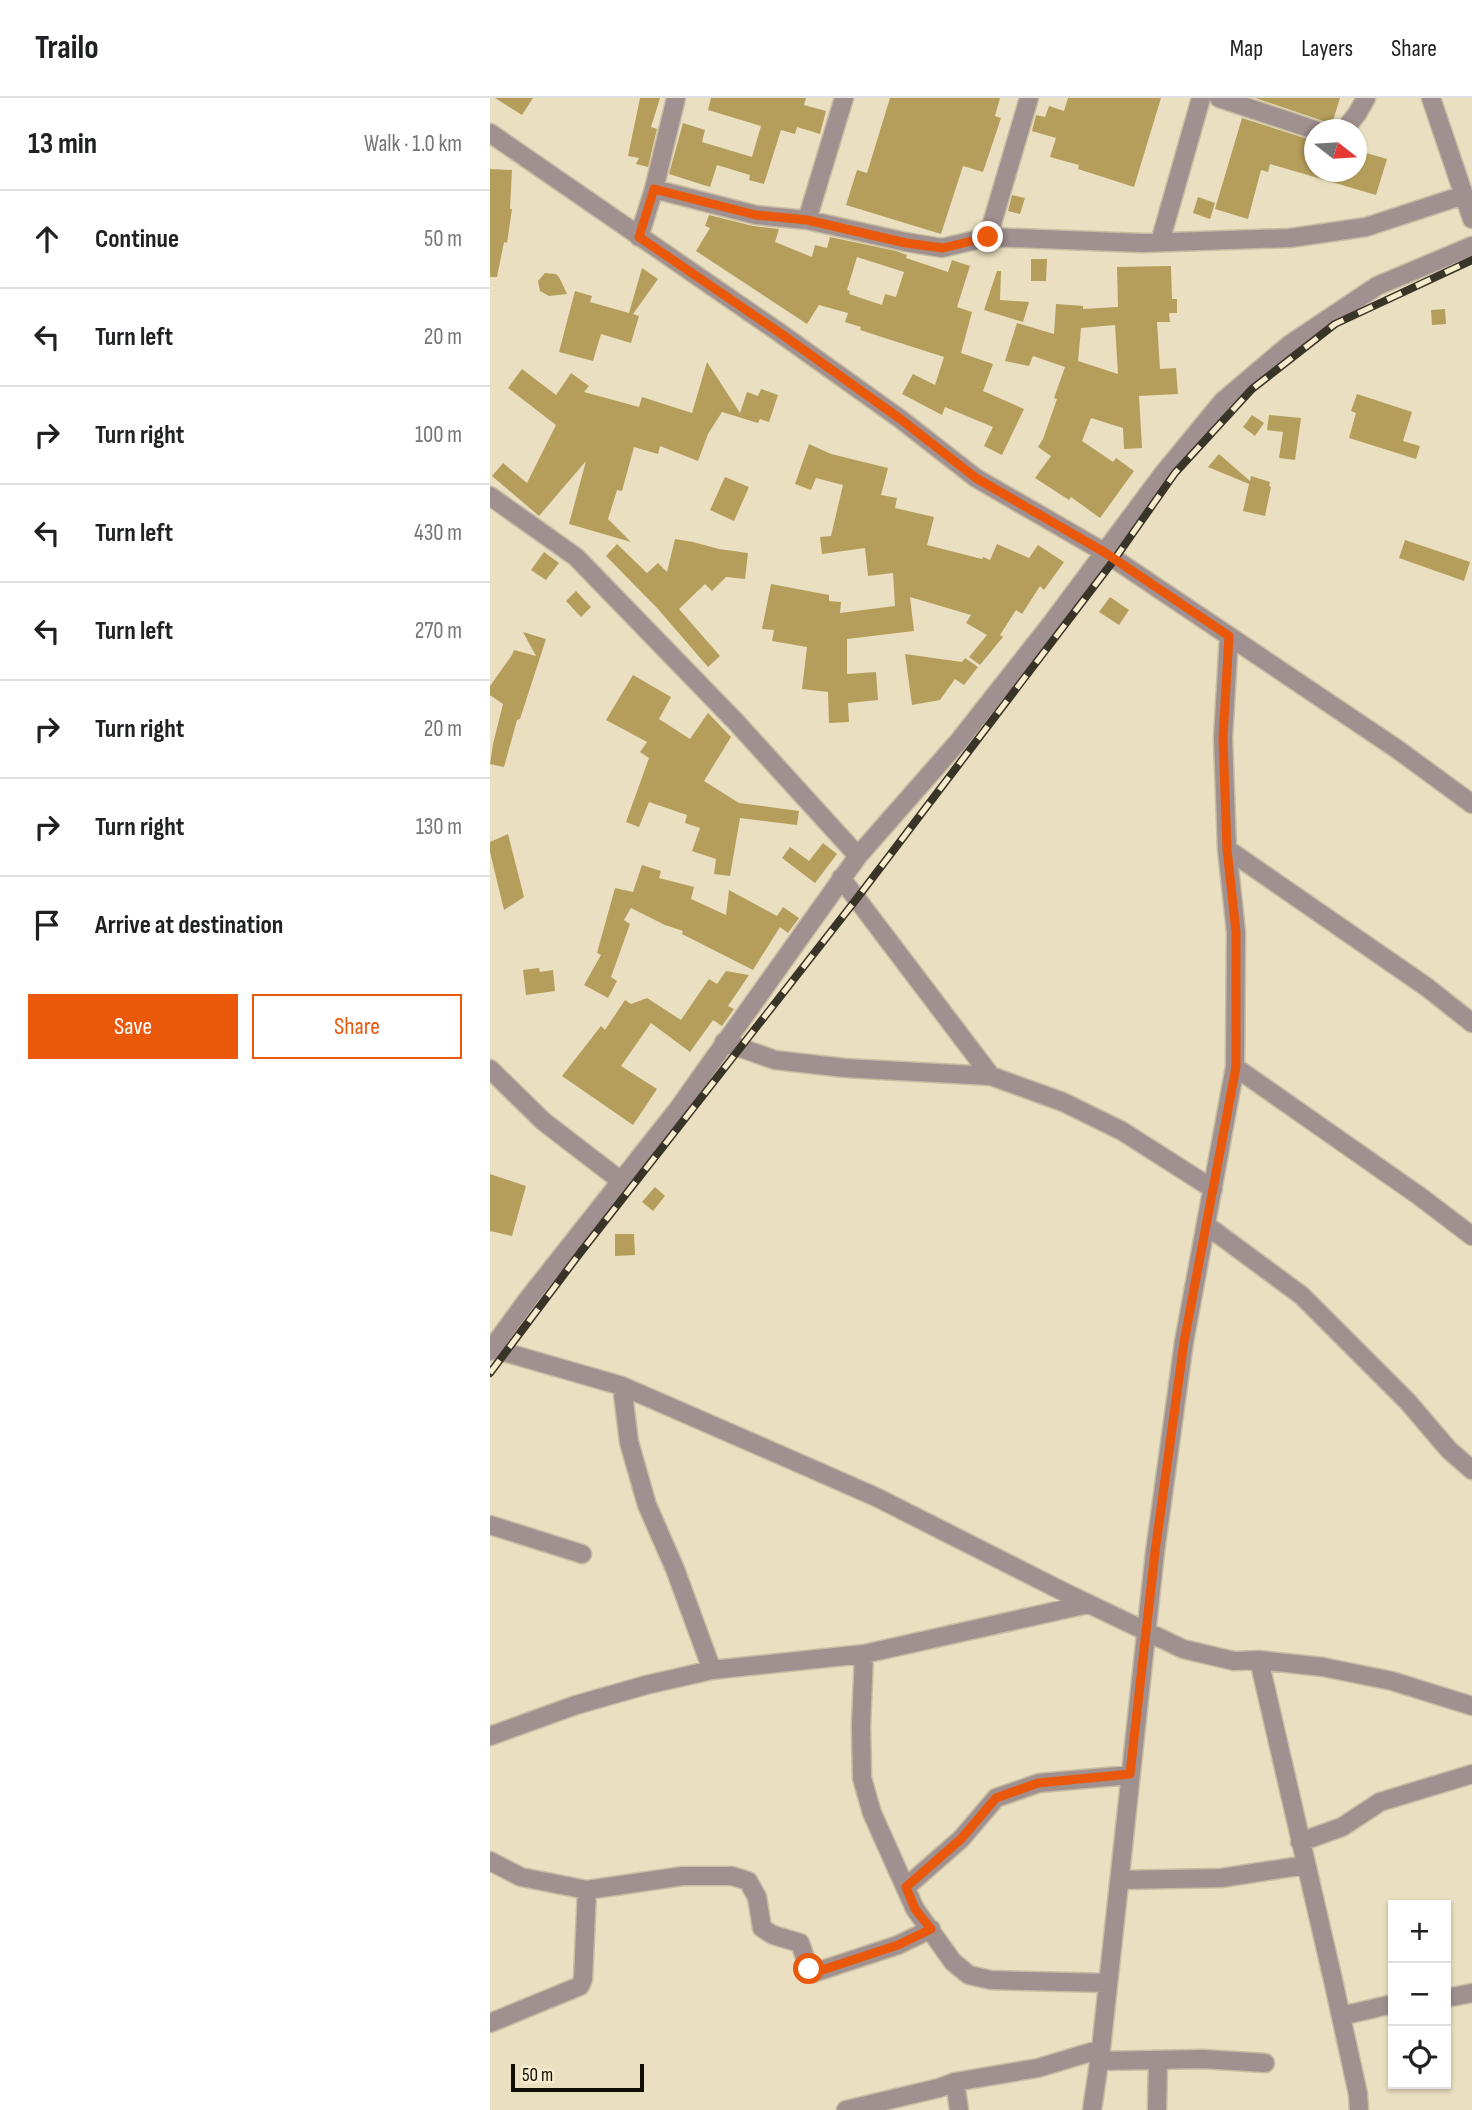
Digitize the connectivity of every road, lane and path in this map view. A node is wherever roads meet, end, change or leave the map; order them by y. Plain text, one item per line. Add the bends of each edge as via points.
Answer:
1 (676, 98) edge
2 (844, 98) edge
3 (1029, 98) edge
4 (1201, 98) edge
5 (1219, 98) edge
6 (1366, 98) edge
7 (1432, 98) edge
8 (1353, 119) edge
9 (1304, 126) edge
10 (490, 133) edge
11 (654, 189) junction
12 (1464, 195) junction
13 (1472, 219) edge
14 (807, 220) junction
15 (639, 237) junction
16 (988, 237) junction
17 (1160, 242) junction
18 (1472, 246) edge
19 (490, 496) edge
20 (1104, 552) junction
21 (1229, 636) junction
22 (1472, 804) edge
23 (1227, 849) junction
24 (858, 856) junction
25 (841, 878) junction
26 (1472, 1023) edge
27 (724, 1042) junction
28 (1236, 1067) junction
29 (490, 1069) edge
30 (991, 1076) junction
31 (621, 1181) junction
32 (1213, 1189) junction
33 (1206, 1225) junction
34 (1472, 1236) edge
35 (491, 1349) edge
36 (622, 1386) junction
37 (1472, 1470) edge
38 (490, 1525) edge
39 (582, 1554) dead end
40 (1088, 1604) junction
41 (1145, 1632) junction
42 (864, 1654) junction
43 (1259, 1660) junction
44 (712, 1670) junction
45 (1472, 1706) edge
46 (490, 1735) edge
47 (1130, 1774) junction
48 (1472, 1774) edge
49 (1300, 1842) junction
50 (490, 1861) edge
51 (1306, 1865) junction
52 (1120, 1880) junction
53 (906, 1887) junction
54 (587, 1890) junction
55 (931, 1929) junction
56 (1107, 1983) junction
57 (1472, 1993) edge
58 (1451, 1997) edge
59 (1388, 2005) edge
60 (1341, 2016) junction
61 (490, 2022) edge
62 (1100, 2055) junction
63 (1158, 2060) junction
64 (1265, 2063) dead end
65 (955, 2082) junction
66 (846, 2110) edge
67 (959, 2110) edge
68 (1092, 2110) edge
69 (1157, 2110) edge
70 (1359, 2110) edge

1 - 11 street
2 - 14 street
3 - 16 street
4 - 17 street
5 - 9 street
6 - 8 street
7 - 12 street
10 - 15 street
11 - 14 street via 756,215
11 - 15 street
12 - 13 street
12 - 17 street via 1366,226 1316,234
14 - 16 street via 943,248
15 - 20 street via 877,402 976,478
16 - 17 street
18 - 20 street via 1377,286 1290,345 1223,401
19 - 24 street via 576,557
20 - 21 street
20 - 24 street via 958,742
21 - 22 street
21 - 23 street via 1223,738
23 - 26 street
23 - 28 street via 1236,932
24 - 25 street
25 - 27 street
25 - 30 street
27 - 30 street via 775,1060
27 - 31 street
28 - 32 street
28 - 34 street
29 - 31 street via 543,1121
30 - 32 street via 1063,1102 1122,1131
31 - 35 street
32 - 33 street
33 - 37 street via 1301,1295
33 - 41 street via 1184,1342
35 - 36 street
36 - 40 street via 876,1497
36 - 44 street via 629,1442 647,1506
38 - 39 street
40 - 41 street
40 - 42 street
41 - 43 street via 1183,1650 1234,1661
41 - 47 street
42 - 44 street
42 - 53 street via 862,1778
43 - 45 street via 1392,1681
43 - 49 street
44 - 46 street via 576,1704
47 - 52 street
47 - 53 street via 1038,1783 996,1798 961,1839
48 - 49 street via 1380,1802 1342,1827
49 - 51 street
50 - 54 street via 521,1877
51 - 52 street via 1221,1878
51 - 60 street
52 - 56 street
53 - 55 street via 915,1909
54 - 55 street via 683,1876 732,1876 748,1881 757,1897 762,1928 800,1943 813,1973
54 - 61 street via 580,1986
55 - 56 street via 953,1962 969,1975
56 - 62 street
57 - 58 street
59 - 60 street
60 - 70 street
62 - 63 street
62 - 65 street
62 - 68 street
63 - 64 street
63 - 69 street
65 - 66 street
65 - 67 street

